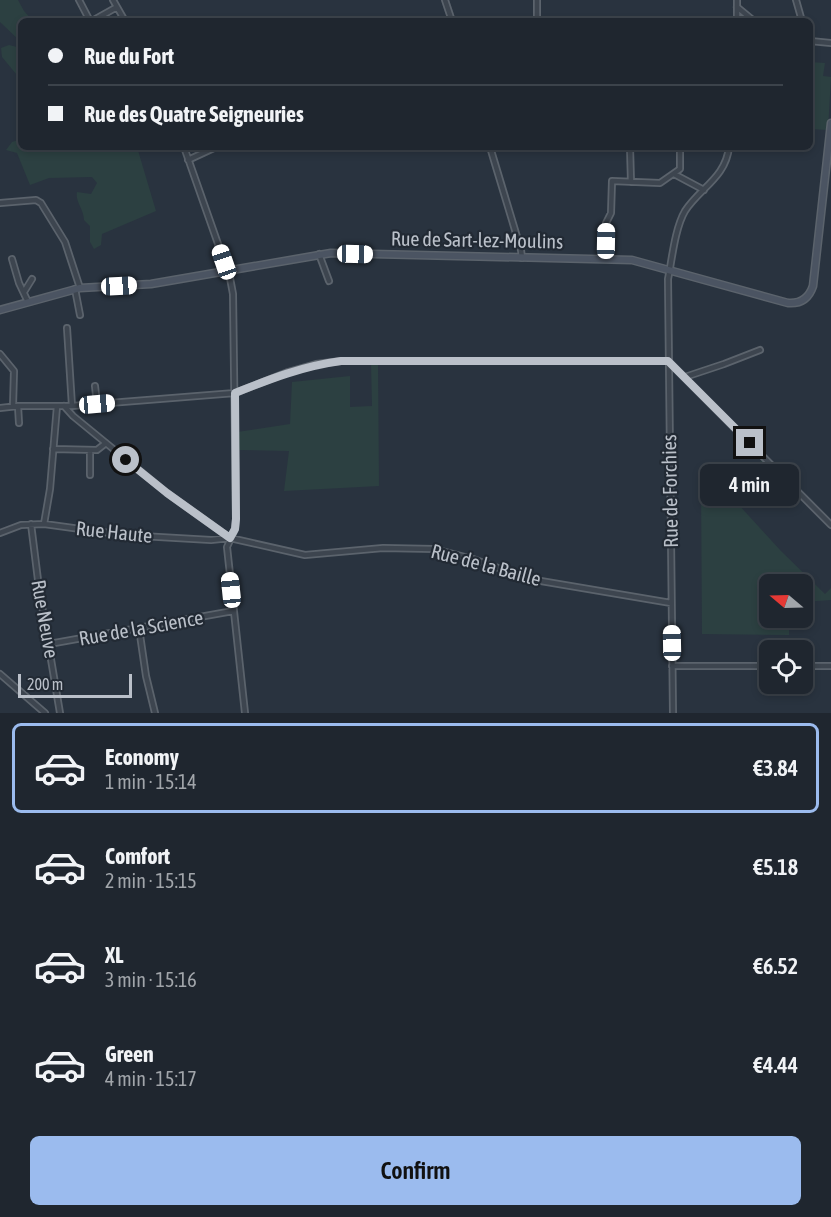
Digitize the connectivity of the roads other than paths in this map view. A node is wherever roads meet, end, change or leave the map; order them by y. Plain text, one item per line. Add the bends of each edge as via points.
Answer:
1 (79, 0) edge
2 (113, 0) edge
3 (445, 0) edge
4 (537, 0) edge
5 (737, 0) edge
6 (796, 0) edge
7 (117, 7) junction
8 (737, 7) junction
9 (89, 18) edge
10 (97, 18) edge
11 (123, 18) edge
12 (451, 18) edge
13 (537, 18) edge
14 (737, 18) edge
15 (750, 18) edge
16 (801, 18) edge
17 (813, 41) edge
18 (831, 43) edge
19 (831, 123) edge
20 (185, 150) edge
21 (210, 150) edge
22 (491, 150) edge
23 (630, 150) edge
24 (680, 150) edge
25 (728, 150) edge
26 (188, 160) junction
27 (674, 174) junction
28 (631, 182) junction
29 (704, 190) junction
30 (0, 203) edge
31 (319, 254) junction
32 (522, 258) junction
33 (12, 259) dead end
34 (605, 260) junction
35 (670, 270) junction
36 (227, 271) junction
37 (32, 279) dead end
38 (328, 281) dead end
39 (78, 289) junction
40 (24, 292) junction
41 (28, 302) junction
42 (0, 310) edge
43 (80, 315) dead end
44 (67, 328) dead end
45 (760, 350) dead end
46 (0, 354) edge
47 (668, 361) junction
48 (685, 377) junction
49 (95, 386) dead end
50 (235, 393) junction
51 (97, 404) junction
52 (16, 406) junction
53 (57, 406) junction
54 (64, 406) junction
55 (72, 406) junction
56 (0, 408) edge
57 (19, 423) dead end
58 (106, 443) junction
59 (53, 449) junction
60 (90, 450) junction
61 (90, 475) dead end
62 (31, 524) junction
63 (44, 524) junction
64 (831, 525) edge
65 (0, 533) edge
66 (230, 538) junction
67 (671, 603) junction
68 (233, 612) junction
69 (140, 628) junction
70 (49, 644) junction
71 (672, 666) junction
72 (759, 666) edge
73 (813, 666) edge
74 (831, 666) edge
75 (0, 674) edge
76 (45, 713) edge
77 (60, 713) edge
78 (155, 713) edge
79 (245, 713) edge
80 (673, 713) edge

1 - 9 street
2 - 7 street
3 - 12 street
4 - 13 street
5 - 8 street
6 - 16 street
7 - 10 street
7 - 11 street
8 - 14 street
8 - 15 street
17 - 18 street
19 - 35 main road, Rue de Sart-lez-Moulins via 814,285 809,295 801,302 789,304
20 - 26 street
21 - 26 street
22 - 32 street
23 - 28 street
24 - 27 street via 680,169
25 - 29 street via 721,171
26 - 36 street
27 - 28 street via 660,183
27 - 29 street
28 - 34 street via 612,181
29 - 35 street, Rue de Forchies via 680,221
30 - 39 street via 41,203 65,242
31 - 32 main road, Rue de Sart-lez-Moulins
31 - 36 main road, Rue de Sart-lez-Moulins
31 - 38 street
32 - 34 main road, Rue de Sart-lez-Moulins
33 - 40 street
34 - 35 main road, Rue de Sart-lez-Moulins via 632,260
35 - 47 street, Rue de Forchies
36 - 39 main road, Rue de Sart-lez-Moulins via 149,284
36 - 50 street via 235,306
37 - 40 street
39 - 41 main road, Rue de Sart-lez-Moulins
39 - 43 street
40 - 41 street
41 - 42 main road, Rue de Sart-lez-Moulins
44 - 55 street
45 - 48 street
46 - 52 street via 14,371
47 - 48 street
47 - 50 street via 341,361 288,372
47 - 67 street, Rue de Forchies
48 - 64 street
49 - 51 street
50 - 51 street
50 - 66 street via 236,519
51 - 55 street
52 - 53 street
52 - 56 street
52 - 57 street
53 - 54 street
53 - 59 street
54 - 55 street
54 - 58 street
58 - 60 street
58 - 66 street
59 - 60 street
59 - 63 street
60 - 61 street
62 - 63 street, Rue Haute
62 - 65 street, Rue Haute
62 - 70 street, Rue Neuve
63 - 66 street, Rue Haute via 124,535
66 - 67 street, Rue de la Baille via 305,555 383,548 435,549 529,579
66 - 68 street via 227,547
67 - 71 street, Rue de Forchies
68 - 69 street, Rue de la Science
68 - 79 street
69 - 70 street, Rue de la Science
69 - 78 street
70 - 77 street, Rue Neuve
71 - 72 street
71 - 80 street, Rue de Forchies
73 - 74 street
75 - 76 street

